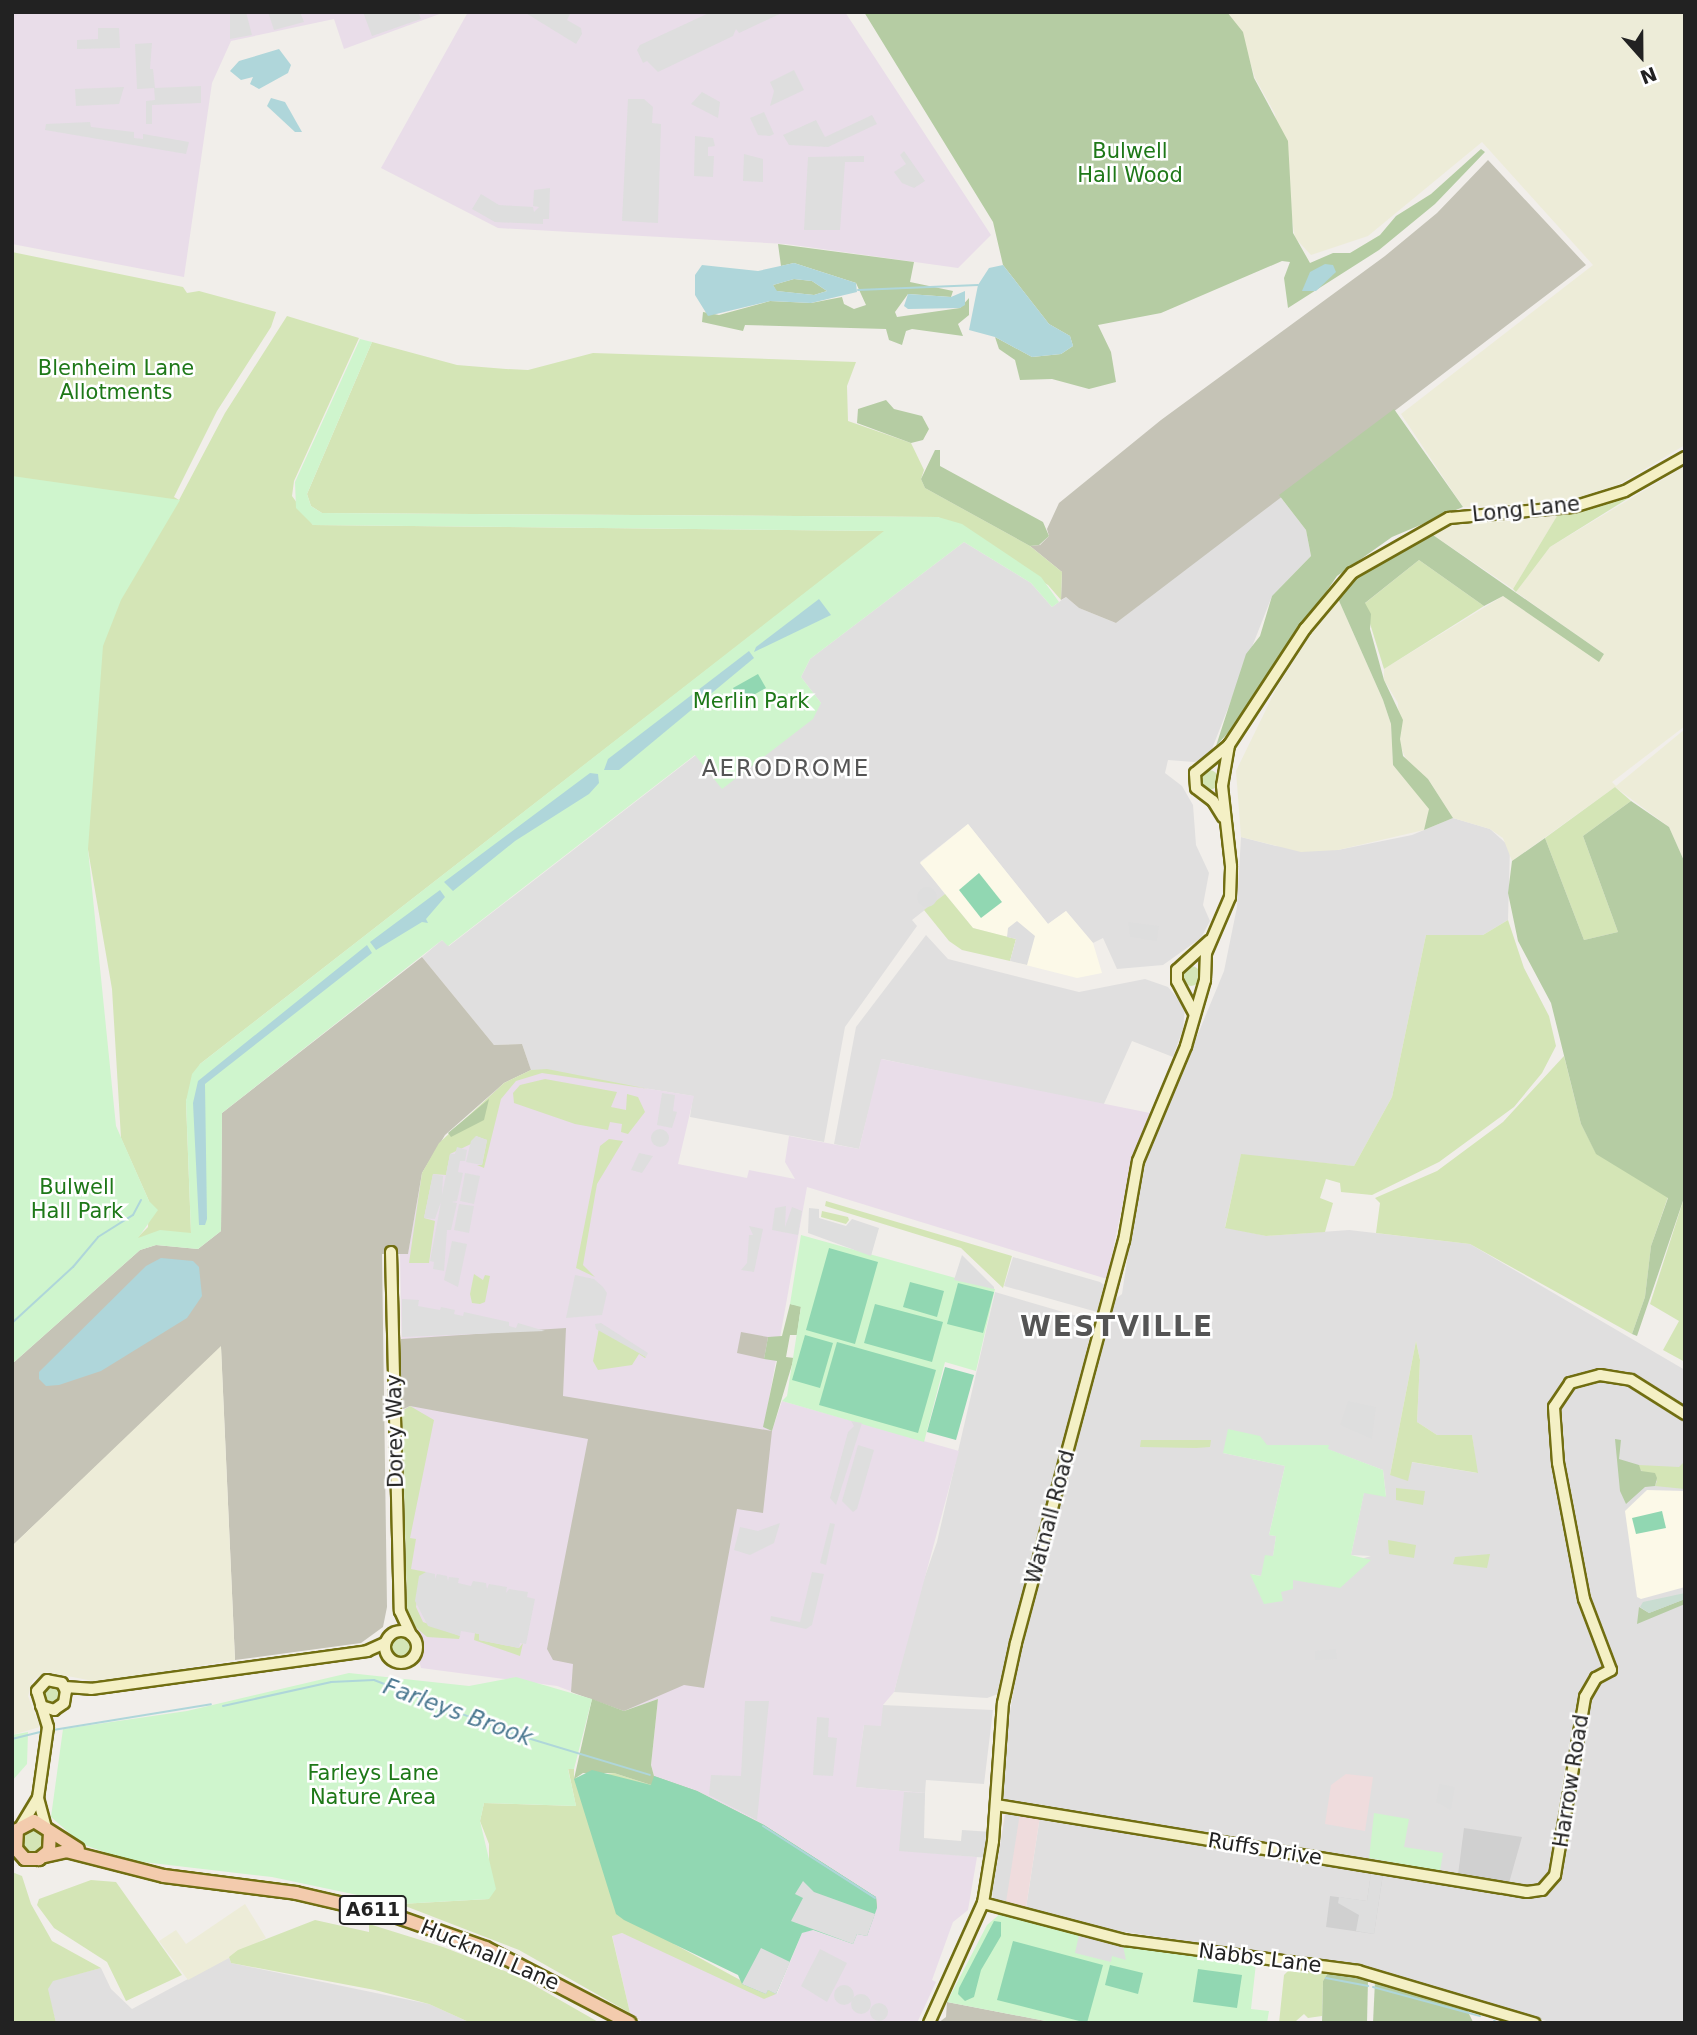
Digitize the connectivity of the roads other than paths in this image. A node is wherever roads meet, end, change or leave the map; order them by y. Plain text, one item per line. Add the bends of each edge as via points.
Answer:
1 (1685, 457) edge
2 (1243, 727) joint
3 (1229, 745) junction
4 (1203, 766) junction
5 (1223, 782) junction
6 (1202, 794) junction
7 (1224, 818) junction
8 (1210, 940) junction
9 (1184, 962) junction
10 (1204, 969) junction
11 (1203, 985) junction
12 (1184, 989) junction
13 (1194, 1013) junction
14 (391, 1252) dead end
15 (1685, 1414) edge
16 (400, 1611) junction
17 (411, 1635) junction
18 (388, 1639) junction
19 (367, 1651) junction
20 (393, 1661) junction
21 (65, 1687) junction
22 (91, 1689) junction
23 (62, 1704) junction
24 (41, 1706) junction
25 (48, 1727) junction
26 (38, 1798) junction
27 (996, 1805) junction
28 (17, 1830) edge
29 (48, 1830) junction
30 (16, 1853) edge
31 (45, 1856) junction
32 (97, 1858) junction
33 (1534, 1892) joint
34 (984, 1903) junction
35 (630, 2023) edge
36 (929, 2023) edge
37 (1534, 2023) edge

1 - 2 street, Long Lane via 1603,499 1553,510 1450,518 1374,557 1330,594
2 - 3 street, Watnall Road
3 - 4 street, Watnall Road
3 - 5 street, Watnall Road
4 - 5 street via 1218,768
4 - 6 street via 1194,777
5 - 6 street via 1214,794
5 - 7 street, Watnall Road
6 - 7 street
7 - 8 street, Watnall Road via 1232,884 1226,909
8 - 9 street, Watnall Road
8 - 10 street, Watnall Road
9 - 10 street via 1197,962
9 - 12 street via 1176,976
10 - 11 street, Watnall Road
11 - 12 street
11 - 13 street, Watnall Road
12 - 13 street
13 - 27 street, Watnall Road via 1186,1045 1138,1161 1124,1241 1016,1643 1003,1703
14 - 16 street, Dorey Way
15 - 33 street, Harrow Road via 1631,1380 1600,1375 1570,1383 1554,1407 1558,1463 1582,1590 1611,1671 1596,1678 1585,1697 1555,1875 1548,1886
16 - 17 street, Dorey Way
16 - 18 street, Dorey Way
17 - 18 street
17 - 20 street via 417,1644 415,1654 403,1663
18 - 19 street
18 - 20 street
19 - 20 street
19 - 22 street
21 - 22 street
21 - 23 street
21 - 24 street via 52,1679 42,1683 37,1691
22 - 23 street
23 - 24 street
23 - 25 street
24 - 25 street
25 - 26 street
26 - 28 street
26 - 29 street
27 - 33 street, Ruffs Drive
27 - 34 street, Watnall Road
28 - 29 main road, Hucknall Lane / A611 via 34,1821
28 - 30 main road, Hucknall Lane / A611
29 - 31 main road via 52,1845
29 - 32 main road, Hucknall Lane / A611
30 - 31 main road, Hucknall Lane / A611 via 32,1860
31 - 32 main road, Hucknall Lane / A611 via 66,1850
32 - 35 main road, Hucknall Lane / A611 via 164,1876 296,1893 395,1916 486,1948
34 - 36 street, Watnall Road
34 - 37 street, Nabbs Lane via 1124,1940 1358,1971

